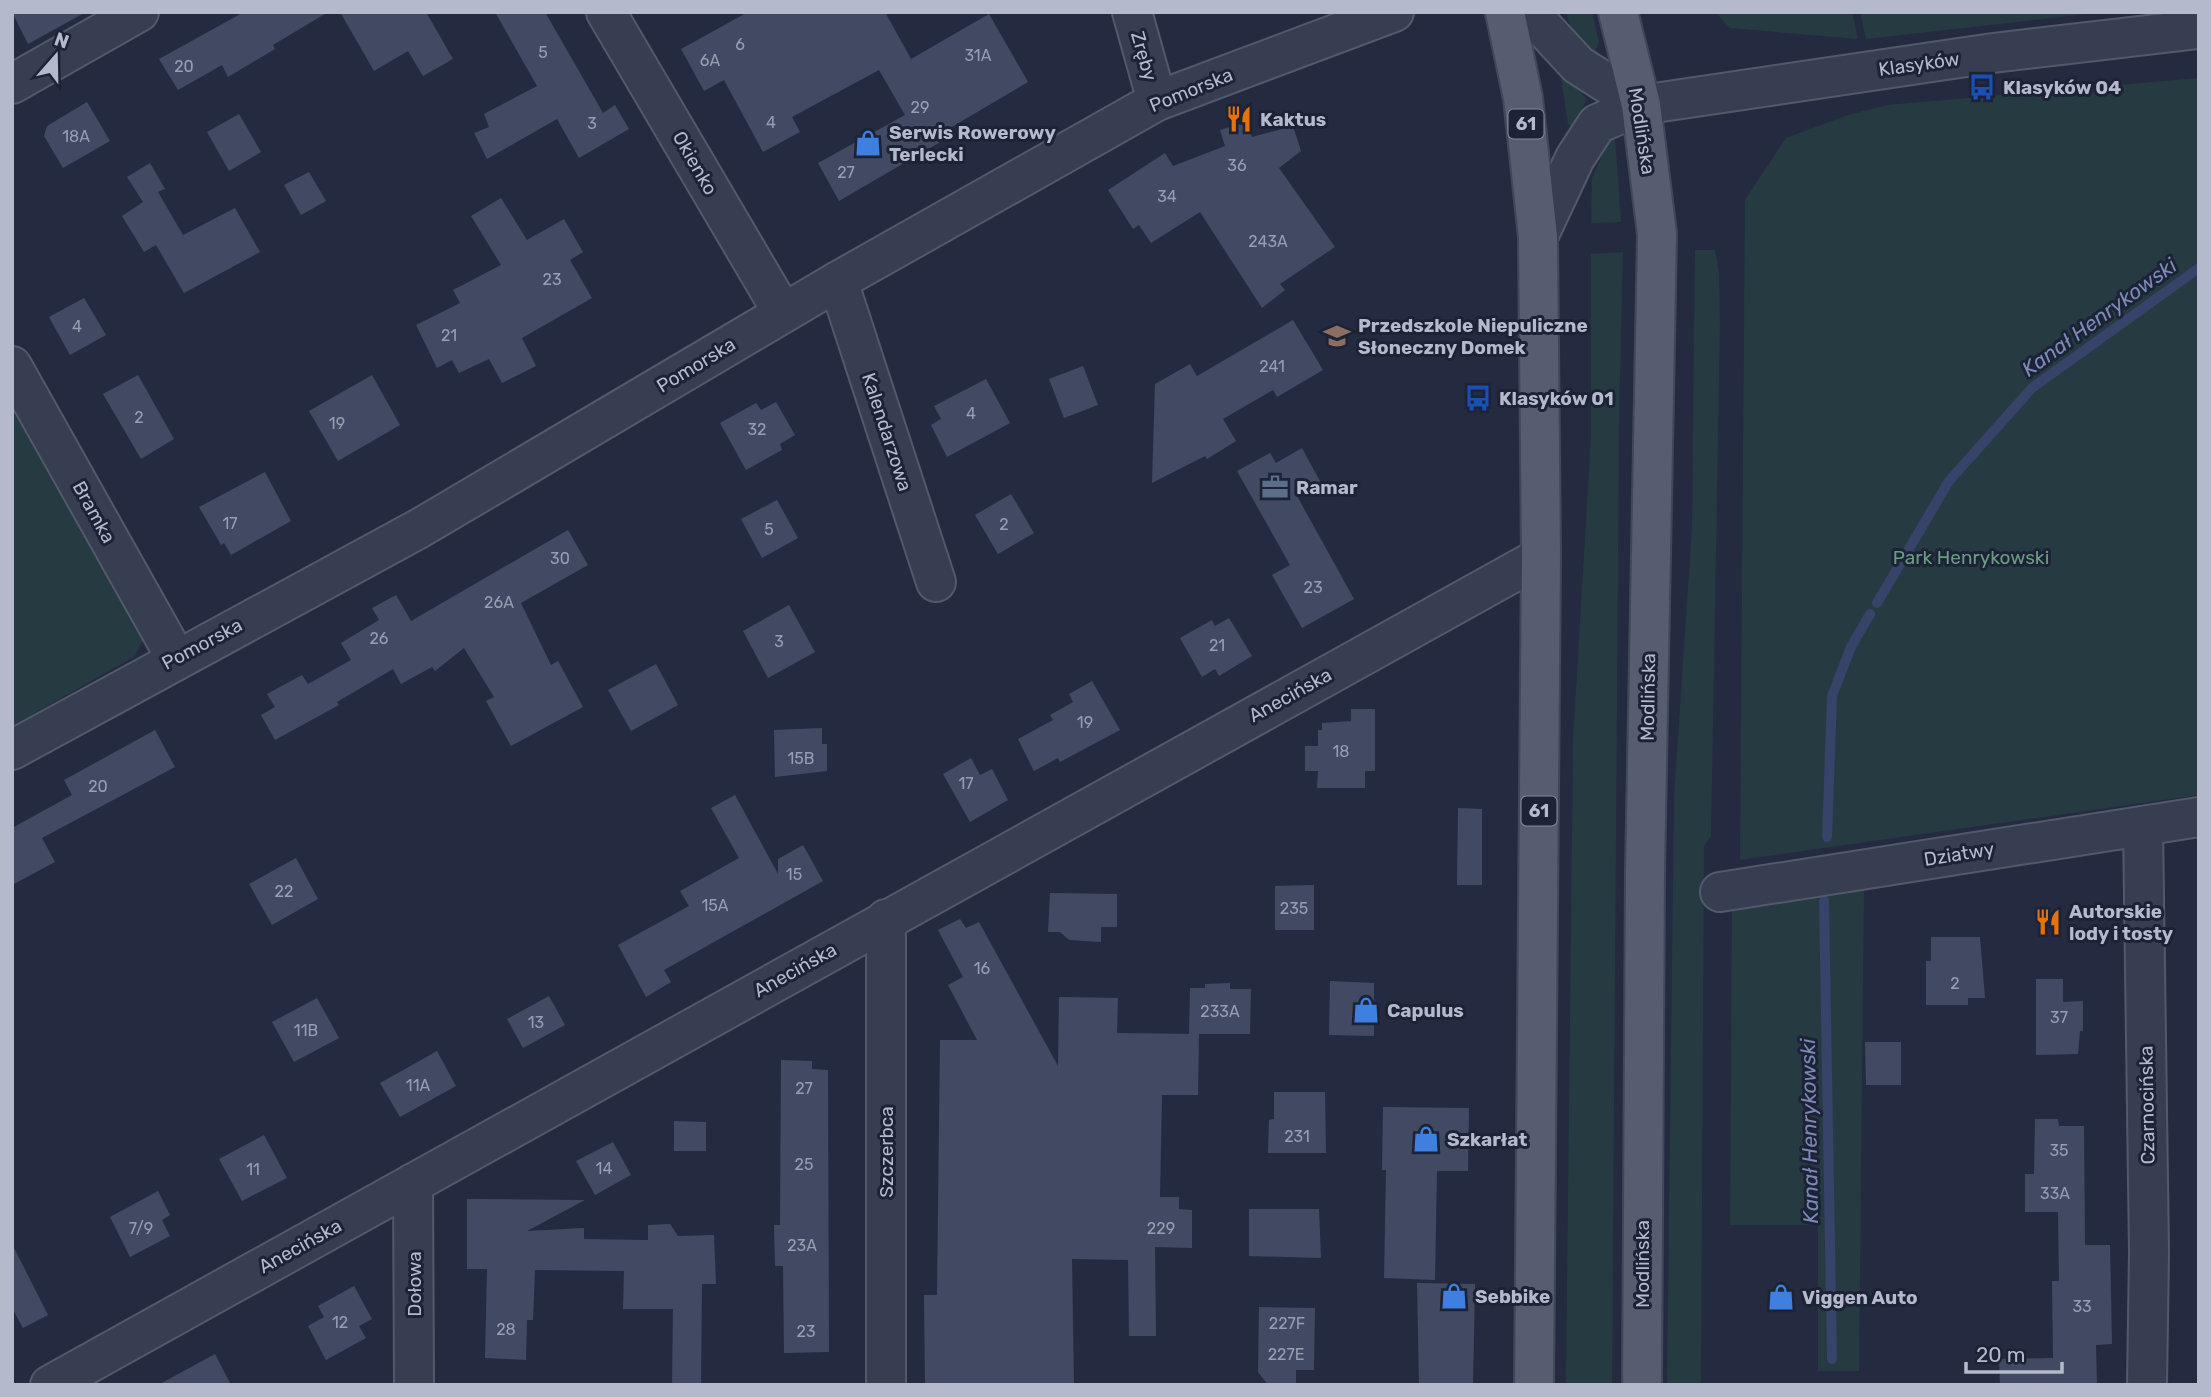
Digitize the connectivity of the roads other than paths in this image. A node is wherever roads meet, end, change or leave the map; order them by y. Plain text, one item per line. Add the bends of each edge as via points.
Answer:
1 (139, 12) edge
2 (606, 12) edge
3 (1132, 12) edge
4 (1394, 12) edge
5 (1505, 12) edge
6 (1529, 12) edge
7 (1618, 12) edge
8 (2150, 23) edge
9 (2199, 29) edge
10 (12, 84) edge
11 (1157, 101) junction
12 (1640, 105) junction
13 (1538, 237) junction
14 (838, 281) junction
15 (783, 313) junction
16 (12, 366) edge
17 (1541, 557) junction
18 (936, 582) dead end
19 (176, 658) junction
20 (12, 750) edge
21 (2199, 817) edge
22 (2143, 826) junction
23 (1720, 892) dead end
24 (886, 919) junction
25 (413, 1183) junction
26 (50, 1385) edge
27 (414, 1385) edge
28 (886, 1385) edge
29 (1534, 1385) edge
30 (1642, 1385) edge
31 (2147, 1385) edge

1 - 10 street
2 - 15 street, Okienko
3 - 11 street, Zręby
4 - 11 street, Pomorska
5 - 13 main road, 61 via 1523,98
6 - 12 street via 1578,65
7 - 12 main road, Modlińska
8 - 9 street, Klasyków
8 - 12 street, Klasyków via 1993,53
11 - 14 street, Pomorska
12 - 13 street, Klasyków via 1597,124 1575,158
12 - 30 main road, Modlińska via 1657,234 1645,871
13 - 17 main road, 61
14 - 15 street, Pomorska
14 - 18 street, Kalendarzowa
15 - 19 street, Pomorska via 420,528
16 - 19 street, Bramka
17 - 24 street, Anecińska
17 - 29 main road, 61
19 - 20 street, Pomorska
21 - 22 street, Dziatwy
22 - 23 street, Dziatwy
22 - 31 street, Czarnocińska
24 - 25 street, Anecińska
24 - 28 street, Szczerbca
25 - 26 street, Anecińska
25 - 27 street, Dołowa

